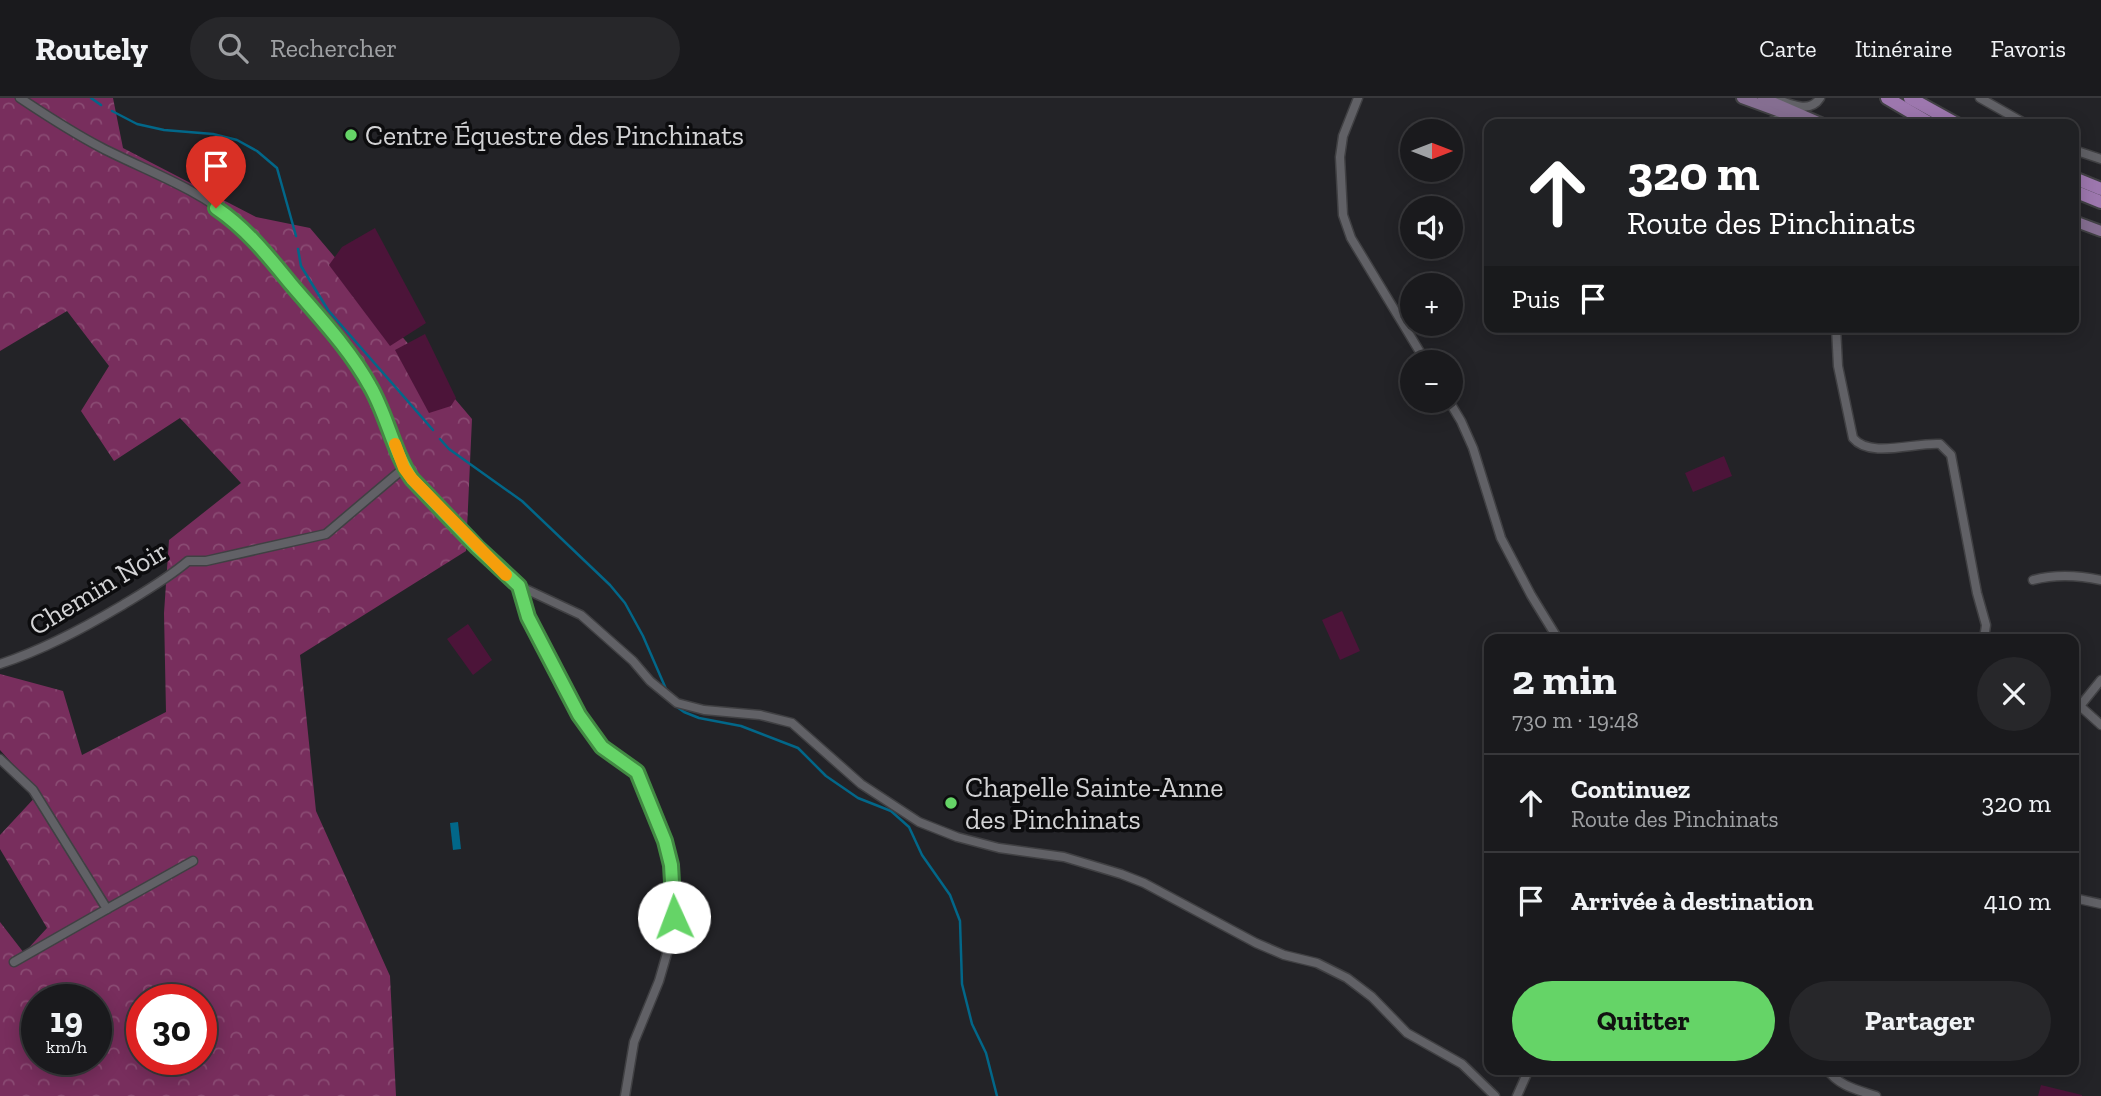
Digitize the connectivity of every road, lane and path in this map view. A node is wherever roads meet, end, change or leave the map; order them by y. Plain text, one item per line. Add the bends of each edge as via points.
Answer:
1 (20, 98) edge
2 (1357, 98) edge
3 (1742, 98) edge
4 (1763, 98) edge
5 (1774, 98) edge
6 (1820, 98) edge
7 (1887, 98) edge
8 (1910, 98) edge
9 (1980, 98) edge
10 (1787, 116) junction
11 (1779, 119) edge
12 (1797, 119) edge
13 (1811, 119) edge
14 (1923, 119) edge
15 (1948, 119) edge
16 (2017, 119) edge
17 (2079, 152) edge
18 (2101, 159) edge
19 (2079, 180) edge
20 (2101, 189) edge
21 (2079, 193) edge
22 (2101, 202) edge
23 (2079, 223) edge
24 (2101, 231) edge
25 (1836, 333) edge
26 (1419, 350) edge
27 (1456, 413) edge
28 (404, 468) junction
29 (2033, 580) dead end
30 (2101, 580) edge
31 (519, 586) junction
32 (1555, 634) edge
33 (1985, 634) edge
34 (0, 664) edge
35 (2101, 680) edge
36 (2101, 725) edge
37 (0, 759) edge
38 (192, 861) dead end
39 (2079, 899) edge
40 (2101, 904) edge
41 (107, 909) junction
42 (13, 962) dead end
43 (1526, 1075) edge
44 (1831, 1075) edge
45 (625, 1096) edge
46 (1496, 1096) edge
47 (1517, 1096) edge
48 (1876, 1096) edge

1 - 28 street via 102,148 196,193 237,222 339,339 381,407
2 - 26 street via 1340,157 1343,215 1351,238
3 - 10 main road
4 - 13 main road
5 - 6 street via 1808,107
7 - 14 highway
8 - 15 highway
9 - 16 street
10 - 11 street
10 - 12 main road
17 - 18 street
19 - 20 highway
21 - 22 highway
23 - 24 main road
25 - 33 street via 1838,366 1858,444 1870,448 1940,444 1951,455
27 - 32 street via 1473,448 1502,538
28 - 31 street
28 - 34 street, Chemin Noir via 326,534 188,561 89,625
29 - 30 street via 2058,575
31 - 45 street via 528,617 579,715 602,747 637,772 671,865 674,917 670,943 634,1042
31 - 46 street via 581,615 677,703 792,723 861,784 919,822 999,848 1064,858 1121,874 1256,943 1348,978 1407,1033 1462,1064
35 - 36 street via 2080,706
37 - 41 street via 33,790
38 - 41 street
39 - 40 street
41 - 42 street
43 - 47 street
44 - 48 street

